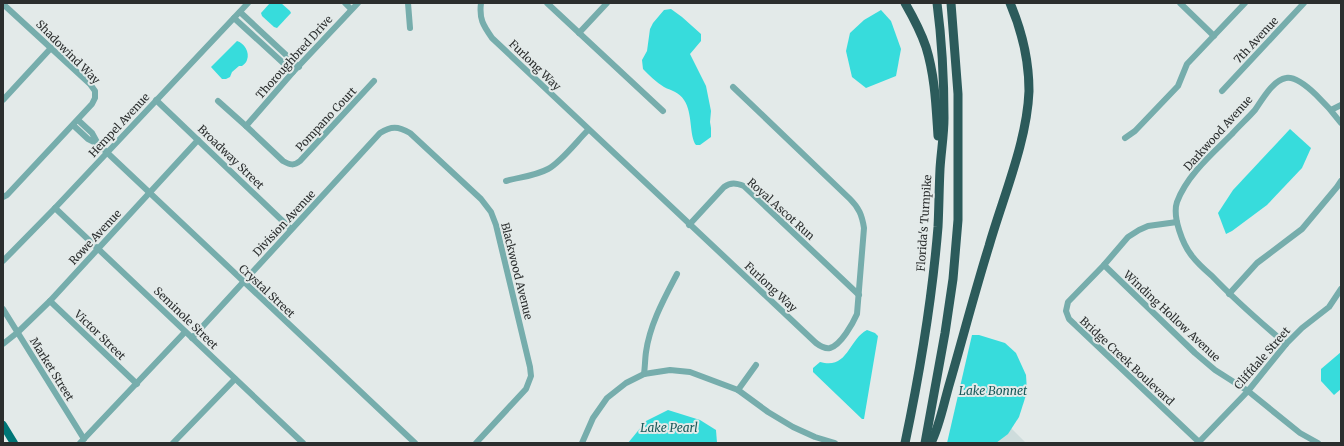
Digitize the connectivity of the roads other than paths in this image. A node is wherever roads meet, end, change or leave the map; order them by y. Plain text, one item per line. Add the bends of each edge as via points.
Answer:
1 (248, 3) edge
2 (345, 3) edge
3 (358, 3) edge
4 (408, 3) edge
5 (481, 3) edge
6 (547, 3) edge
7 (607, 3) edge
8 (905, 3) edge
9 (937, 3) edge
10 (951, 3) edge
11 (1010, 3) edge
12 (1180, 3) edge
13 (1245, 3) edge
14 (1304, 3) edge
15 (4, 5) edge
16 (352, 9) junction
17 (240, 12) junction
18 (234, 18) junction
19 (410, 28) dead end
20 (579, 33) junction
21 (1214, 36) junction
22 (51, 48) junction
23 (299, 67) junction
24 (293, 72) junction
25 (374, 81) dead end
26 (733, 87) dead end
27 (1222, 91) dead end
28 (3, 100) edge
29 (156, 100) junction
30 (218, 102) dead end
31 (1341, 105) edge
32 (1331, 110) junction
33 (663, 111) dead end
34 (78, 120) junction
35 (1341, 123) edge
36 (73, 125) junction
37 (246, 126) junction
38 (394, 127) joint
39 (588, 130) junction
40 (1125, 138) dead end
41 (198, 140) junction
42 (98, 144) junction
43 (106, 152) junction
44 (940, 169) junction
45 (506, 181) dead end
46 (1341, 181) edge
47 (149, 193) junction
48 (3, 197) edge
49 (55, 208) junction
50 (1177, 222) junction
51 (689, 225) junction
52 (291, 229) junction
53 (98, 248) junction
54 (3, 261) edge
55 (1104, 265) junction
56 (677, 274) dead end
57 (243, 281) junction
58 (1341, 289) edge
59 (1229, 294) junction
60 (859, 295) junction
61 (50, 301) junction
62 (3, 309) edge
63 (18, 332) junction
64 (185, 332) junction
65 (192, 338) junction
66 (3, 344) edge
67 (1286, 344) junction
68 (756, 365) dead end
69 (644, 374) junction
70 (235, 379) junction
71 (137, 384) junction
72 (738, 390) junction
73 (1248, 391) junction
74 (3, 425) edge
75 (82, 441) edge
76 (14, 443) edge
77 (173, 443) edge
78 (303, 443) edge
79 (415, 443) edge
80 (476, 443) edge
81 (582, 443) edge
82 (835, 443) edge
83 (905, 443) edge
84 (925, 443) edge
85 (931, 443) edge
86 (1200, 443) edge
87 (1318, 443) edge

1 - 17 street, Hempel Avenue
2 - 16 street
3 - 16 street, Thoroughbred Drive
4 - 19 street
5 - 39 street, Furlong Way via 483,25 492,38
6 - 20 street
7 - 20 street
8 - 44 highway via 926,48 932,74
9 - 44 highway, Florida's Turnpike via 944,119
10 - 84 highway via 958,94 958,220 945,333
11 - 85 highway via 1025,44 1029,91 1026,114 1019,147
12 - 21 street
13 - 21 street
14 - 27 street, 7th Avenue
15 - 22 street, Shadowind Way
16 - 23 street, Thoroughbred Drive
17 - 18 street, Hempel Avenue
17 - 23 street
18 - 24 street
18 - 29 street, Hempel Avenue
20 - 33 street
21 - 40 street via 1187,64 1178,86 1135,132
22 - 28 street
22 - 34 street, Shadowind Way via 95,91 92,104
23 - 24 street, Thoroughbred Drive
24 - 37 street, Thoroughbred Drive
25 - 37 street, Pompano Court via 296,164 282,162
26 - 60 street, Furlong Way via 858,208 864,228
29 - 41 street, Broadway Street
29 - 43 street, Hempel Avenue
30 - 37 street, Pompano Court
31 - 32 street
32 - 35 street, Darkwood Avenue
32 - 50 street, Darkwood Avenue via 1296,79 1287,78 1280,81 1184,187 1177,204
34 - 36 street, Shadowind Way
34 - 42 street via 92,133
36 - 42 street via 88,139
36 - 48 street, Shadowind Way
38 - 52 street, Division Avenue via 380,133
38 - 80 street, Blackwood Avenue via 403,128 410,133 481,199 491,212 496,225 531,376 526,389
39 - 45 street via 549,169
39 - 51 street, Furlong Way
41 - 47 street, Rowe Avenue
41 - 52 street, Broadway Street
42 - 43 street
43 - 47 street, Crystal Street
43 - 49 street, Hempel Avenue
44 - 83 highway, Florida's Turnpike via 933,276 917,385
46 - 59 street via 1302,229 1257,263
47 - 53 street, Rowe Avenue
47 - 57 street, Crystal Street
49 - 53 street, Seminole Street
49 - 54 street, Hempel Avenue
50 - 55 street, Bridge Creek Boulevard via 1148,226 1139,230 1128,237
50 - 59 street, Darkwood Avenue via 1182,239 1192,256
51 - 60 street, Royal Ascot Run via 724,187 736,183 744,186
51 - 60 street, Furlong Way via 822,348 830,348 837,343 852,325 858,314
52 - 57 street, Division Avenue
53 - 61 street, Rowe Avenue
53 - 64 street, Seminole Street
55 - 73 street, Winding Hollow Avenue via 1195,353 1215,370
55 - 86 street, Bridge Creek Boulevard via 1068,302 1066,311 1069,319
56 - 69 street via 657,313 649,336
57 - 65 street, Division Avenue
57 - 79 street, Crystal Street
58 - 67 street, Cliffdale Street via 1329,306
59 - 67 street, Darkwood Avenue
61 - 63 street, Rowe Avenue
61 - 71 street, Victor Street
62 - 63 street, Market Street
63 - 66 street, Rowe Avenue
63 - 75 street, Market Street
64 - 65 street, Seminole Street
64 - 71 street
65 - 70 street, Seminole Street
67 - 73 street, Cliffdale Street
68 - 72 street
69 - 72 street via 670,370 690,372
69 - 81 street via 626,383 608,398 593,418
70 - 77 street
70 - 78 street, Seminole Street
71 - 75 street
72 - 82 street via 793,427
73 - 86 street, Cliffdale Street
73 - 87 street, Winding Hollow Avenue via 1300,433
74 - 76 main road

